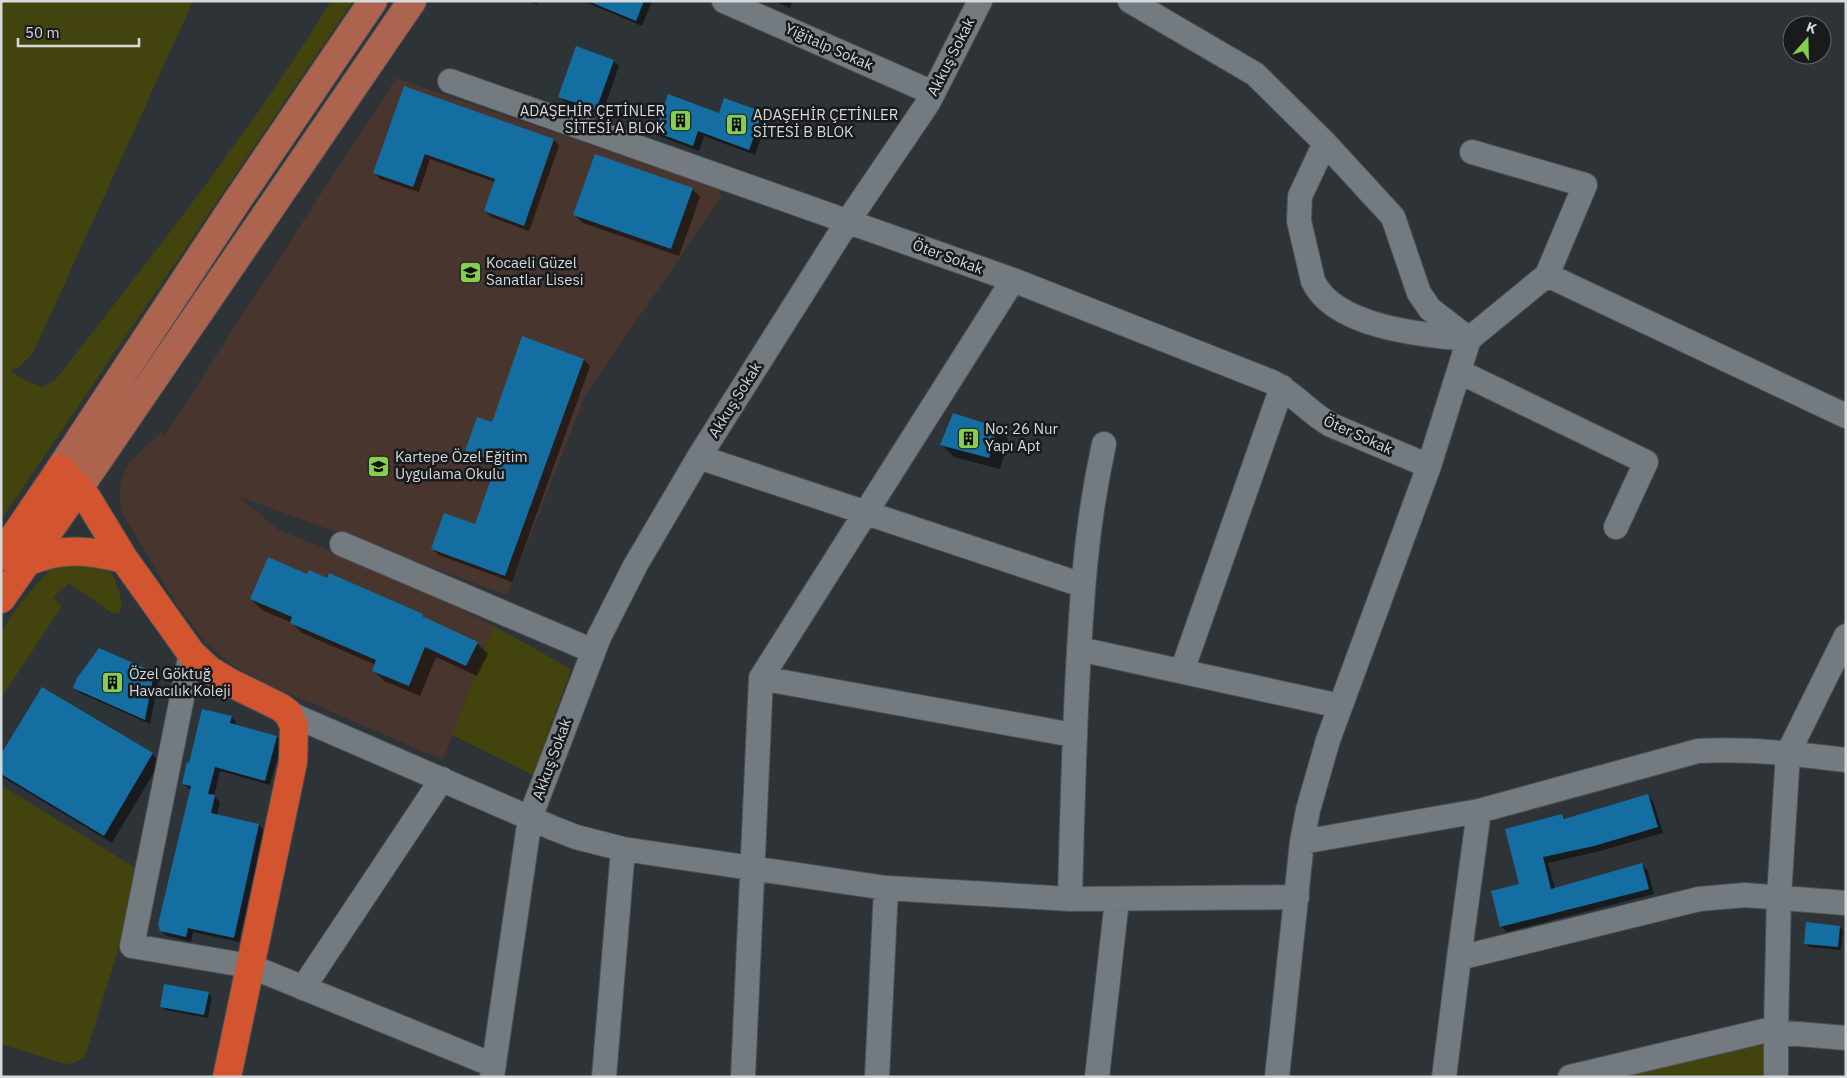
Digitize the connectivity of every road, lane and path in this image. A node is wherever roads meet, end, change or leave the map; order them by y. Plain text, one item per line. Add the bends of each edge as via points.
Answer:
1 (373, 1) edge
2 (412, 1) edge
3 (724, 1) edge
4 (980, 1) edge
5 (1130, 1) edge
6 (450, 82) dead end
7 (934, 93) junction
8 (1325, 143) junction
9 (1472, 152) dead end
10 (848, 221) junction
11 (1547, 275) junction
12 (1013, 280) junction
13 (1469, 340) junction
14 (1460, 372) junction
15 (1282, 387) junction
16 (1846, 416) edge
17 (1104, 444) dead end
18 (699, 457) junction
19 (1429, 466) junction
20 (62, 488) junction
21 (865, 512) junction
22 (1616, 527) dead end
23 (342, 544) dead end
24 (14, 559) edge
25 (124, 559) junction
26 (1082, 585) junction
27 (1, 600) edge
28 (1846, 636) edge
29 (1079, 649) junction
30 (593, 650) junction
31 (191, 653) junction
32 (1182, 671) junction
33 (761, 678) junction
34 (1340, 706) junction
35 (288, 713) junction
36 (1073, 735) junction
37 (1788, 754) junction
38 (1846, 760) edge
39 (442, 779) junction
40 (1479, 811) junction
41 (530, 818) junction
42 (1302, 842) junction
43 (623, 849) junction
44 (751, 868) junction
45 (886, 888) junction
46 (1297, 897) junction
47 (1779, 897) junction
48 (1070, 899) junction
49 (1117, 900) junction
50 (1846, 903) edge
51 (1458, 958) junction
52 (250, 966) junction
53 (304, 988) junction
54 (1776, 1030) junction
55 (1846, 1038) edge
56 (493, 1071) edge
57 (227, 1077) edge
58 (604, 1077) edge
59 (743, 1077) edge
60 (877, 1077) edge
61 (1097, 1077) edge
62 (1277, 1077) edge
63 (1444, 1077) edge
64 (1570, 1077) edge
65 (1776, 1077) edge

1 - 20 main road via 237,201
2 - 20 main road
3 - 7 street, Yiğitalp Sokak
4 - 7 street, Akkuş Sokak
5 - 8 street via 1255,74
6 - 10 street, Öter Sokak
7 - 10 street, Akkuş Sokak
8 - 13 street via 1393,217 1419,293 1430,308
8 - 13 street via 1300,196 1299,221 1317,289 1334,305 1364,320 1426,335
9 - 11 street via 1585,185
10 - 12 street, Öter Sokak
10 - 18 street, Akkuş Sokak
11 - 13 street
11 - 16 street
12 - 15 street, Öter Sokak
12 - 21 street
13 - 14 street
14 - 19 street
14 - 22 street via 1646,462
15 - 19 street, Öter Sokak via 1316,417
15 - 32 street
17 - 26 street via 1090,514
18 - 21 street
18 - 30 street, Akkuş Sokak via 613,605
19 - 34 street
20 - 24 highway
20 - 25 highway via 98,514
21 - 26 street
21 - 33 street
23 - 30 street
24 - 25 highway via 69,550
24 - 27 highway
25 - 31 highway
26 - 29 street
28 - 37 street
29 - 32 street
29 - 36 street
30 - 41 street, Akkuş Sokak
31 - 35 highway via 209,670
31 - 52 street via 132,946
32 - 34 street
33 - 36 street
33 - 44 street
34 - 42 street via 1313,791
35 - 39 street
35 - 52 highway via 294,726 293,762
36 - 48 street
37 - 38 street
37 - 40 street via 1698,751
37 - 47 street
39 - 41 street
39 - 53 street
40 - 42 street
40 - 51 street
41 - 43 street via 576,837
41 - 56 street, Akkuş Sokak
42 - 46 street
43 - 44 street
43 - 58 street
44 - 45 street
44 - 59 street
45 - 48 street
45 - 60 street
46 - 49 street
46 - 62 street
47 - 50 street
47 - 51 street via 1744,895 1699,899
47 - 54 street
48 - 49 street
49 - 61 street
51 - 63 street
52 - 53 street
52 - 57 highway
53 - 56 street
54 - 55 street
54 - 64 street
54 - 65 street

